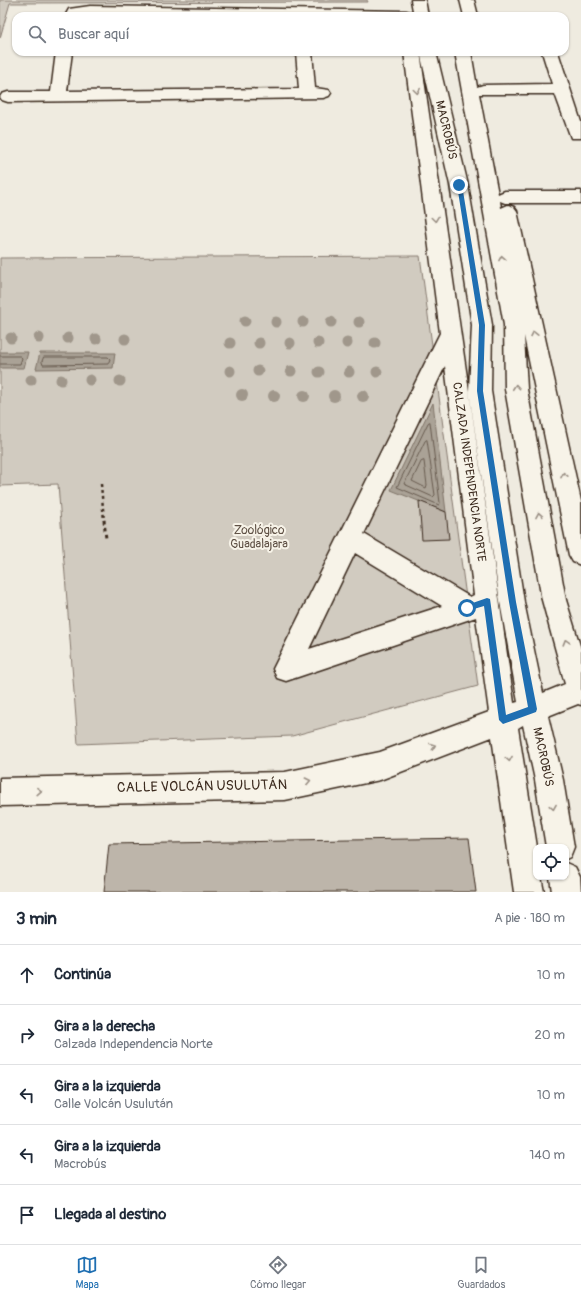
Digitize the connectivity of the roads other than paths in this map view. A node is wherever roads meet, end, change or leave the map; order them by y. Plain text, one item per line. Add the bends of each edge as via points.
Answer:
1 (403, 0) edge
2 (418, 0) edge
3 (467, 0) edge
4 (82, 12) edge
5 (174, 12) edge
6 (405, 12) edge
7 (420, 12) edge
8 (470, 12) edge
9 (63, 56) edge
10 (304, 56) edge
11 (413, 56) edge
12 (429, 56) edge
13 (464, 56) edge
14 (478, 56) edge
15 (551, 56) edge
16 (561, 89) junction
17 (483, 90) junction
18 (307, 93) junction
19 (323, 93) dead end
20 (58, 96) junction
21 (8, 97) dead end
22 (577, 134) dead end
23 (505, 197) junction
24 (581, 197) edge
25 (450, 334) junction
26 (351, 538) junction
27 (581, 554) edge
28 (477, 605) junction
29 (581, 692) edge
30 (533, 709) junction
31 (503, 720) junction
32 (0, 792) edge
33 (560, 844) edge
34 (565, 880) edge
35 (529, 892) edge
36 (567, 892) edge

1 - 6 street
2 - 7 street
3 - 8 street
4 - 5 street
9 - 20 street
10 - 18 street
11 -> 25 street, CALZADA INDEPENDENCIA NORTE
12 - 30 street, MACROBÚS via 459,185 482,325 480,391 512,602
29 -> 13 street via 551,584 516,388 514,325
14 - 17 street
15 - 16 street
16 - 17 street
16 - 22 street
17 - 23 street
18 - 19 street
18 - 20 street
20 - 21 street
23 - 24 street
27 -> 23 street
25 - 26 street
25 - 28 street, CALZADA INDEPENDENCIA NORTE
26 - 28 street
26 - 28 street via 286,669
28 - 31 street, CALZADA INDEPENDENCIA NORTE
29 - 30 street, CALLE VOLCÁN USULUTÁN
30 - 31 street, CALLE VOLCÁN USULUTÁN
30 -> 33 street, MACROBÚS via 549,780
32 -> 31 street, CALLE VOLCÁN USULUTÁN via 285,786 380,766
31 -> 35 street, CALZADA INDEPENDENCIA NORTE
34 - 36 street

